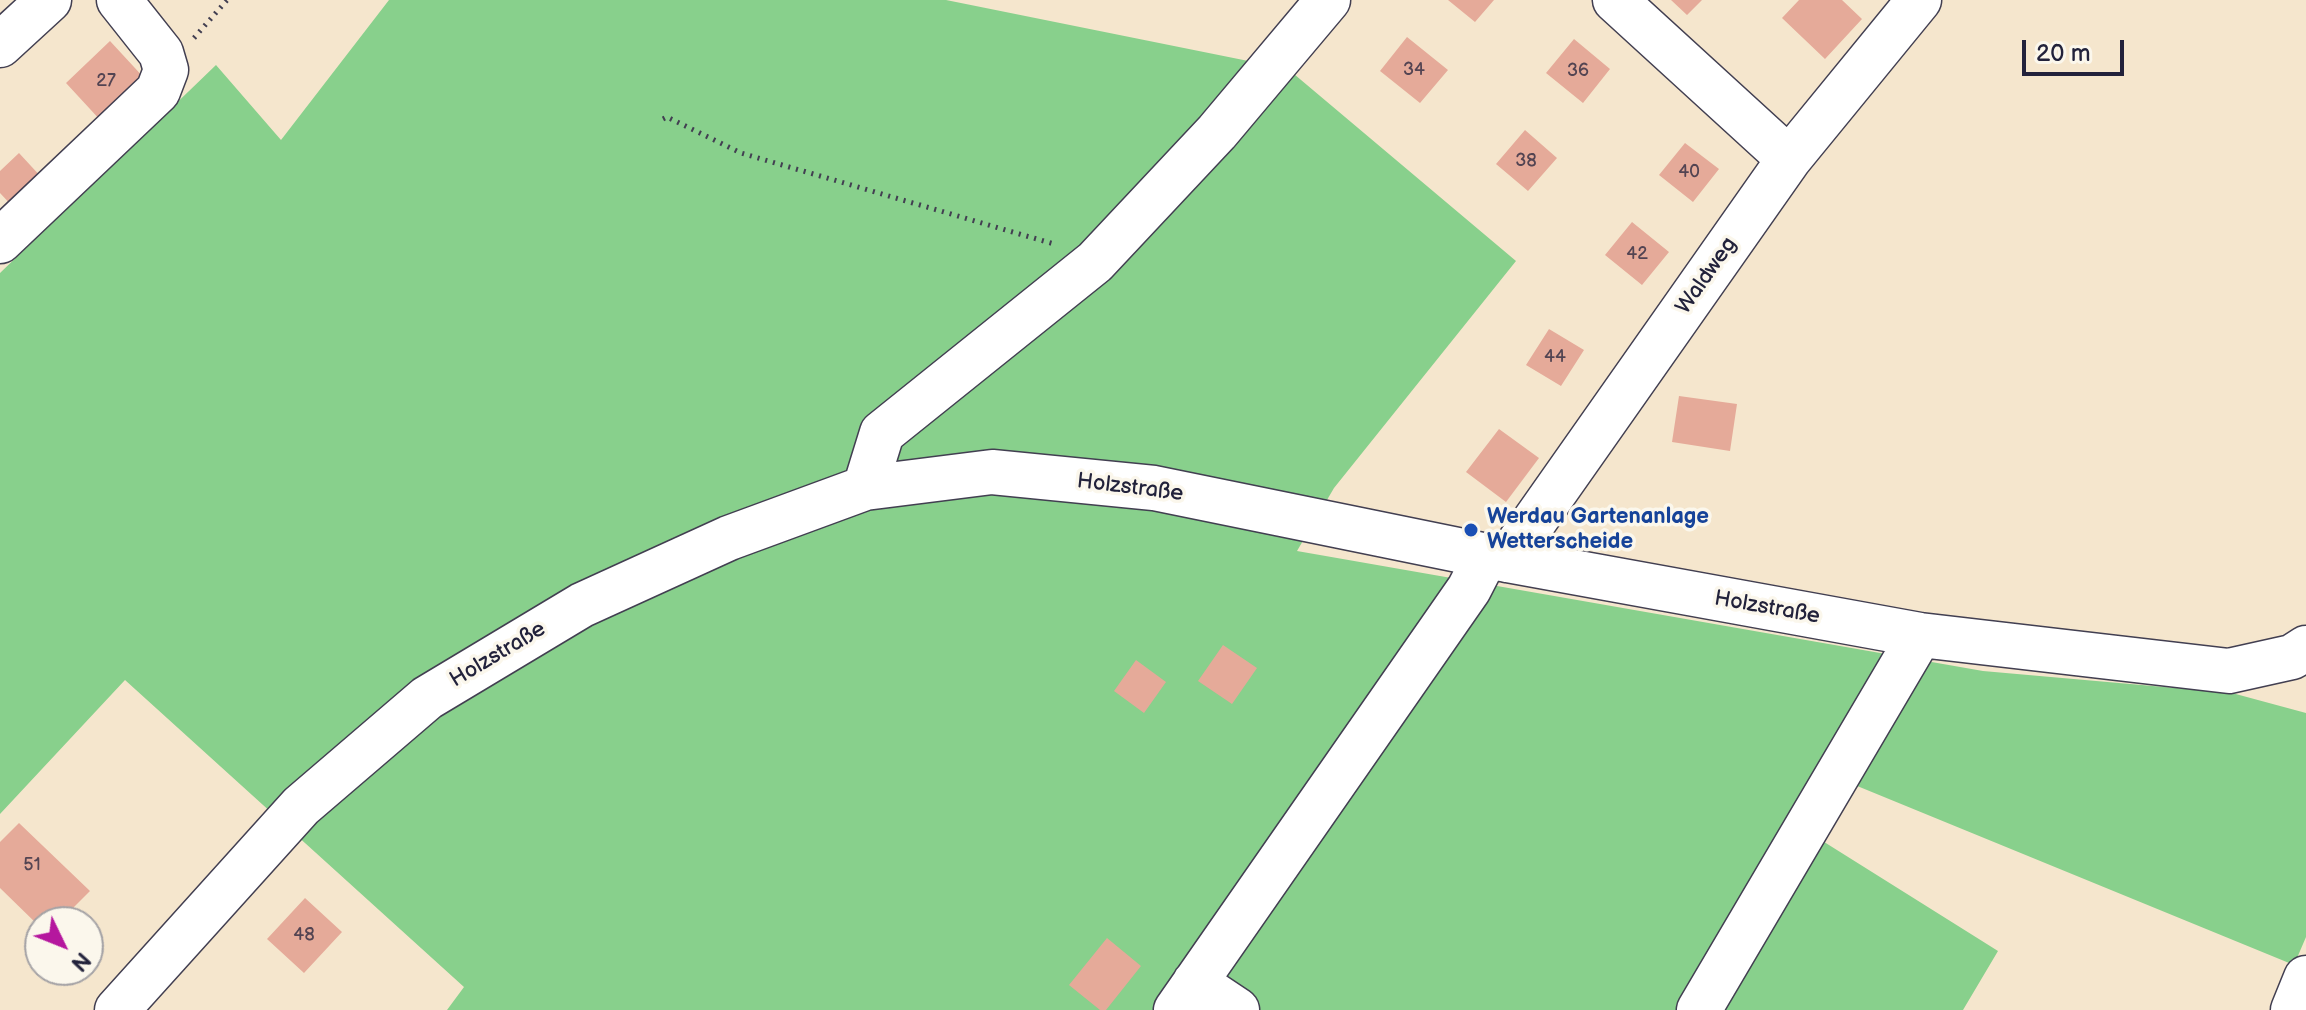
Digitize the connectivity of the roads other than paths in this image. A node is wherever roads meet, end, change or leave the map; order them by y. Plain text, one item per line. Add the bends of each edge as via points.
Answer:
1 (49, 0) edge
2 (119, 0) edge
3 (1328, 0) edge
4 (1615, 0) edge
5 (1919, 0) edge
6 (0, 45) edge
7 (1789, 159) junction
8 (0, 241) edge
9 (865, 488) junction
10 (1497, 558) junction
11 (1920, 635) junction
12 (2301, 658) edge
13 (2306, 978) edge
14 (1185, 996) edge
15 (117, 1010) edge
16 (1237, 1010) edge
17 (1699, 1010) edge
18 (2293, 1010) edge

1 - 6 street
2 - 8 street via 161,53 166,70 158,91
3 - 9 street via 1217,132 1095,262 882,433
4 - 7 street
5 - 7 street, Waldweg
7 - 10 street, Waldweg
9 - 10 street, Holzstraße via 992,472 1154,488
9 - 15 street, Holzstraße via 729,538 582,605 427,698 301,806
10 - 11 street, Holzstraße
10 - 14 street, Waldweg via 1469,589
11 - 12 street, Holzstraße via 2229,671
11 - 17 street
13 - 18 street
14 - 16 street

